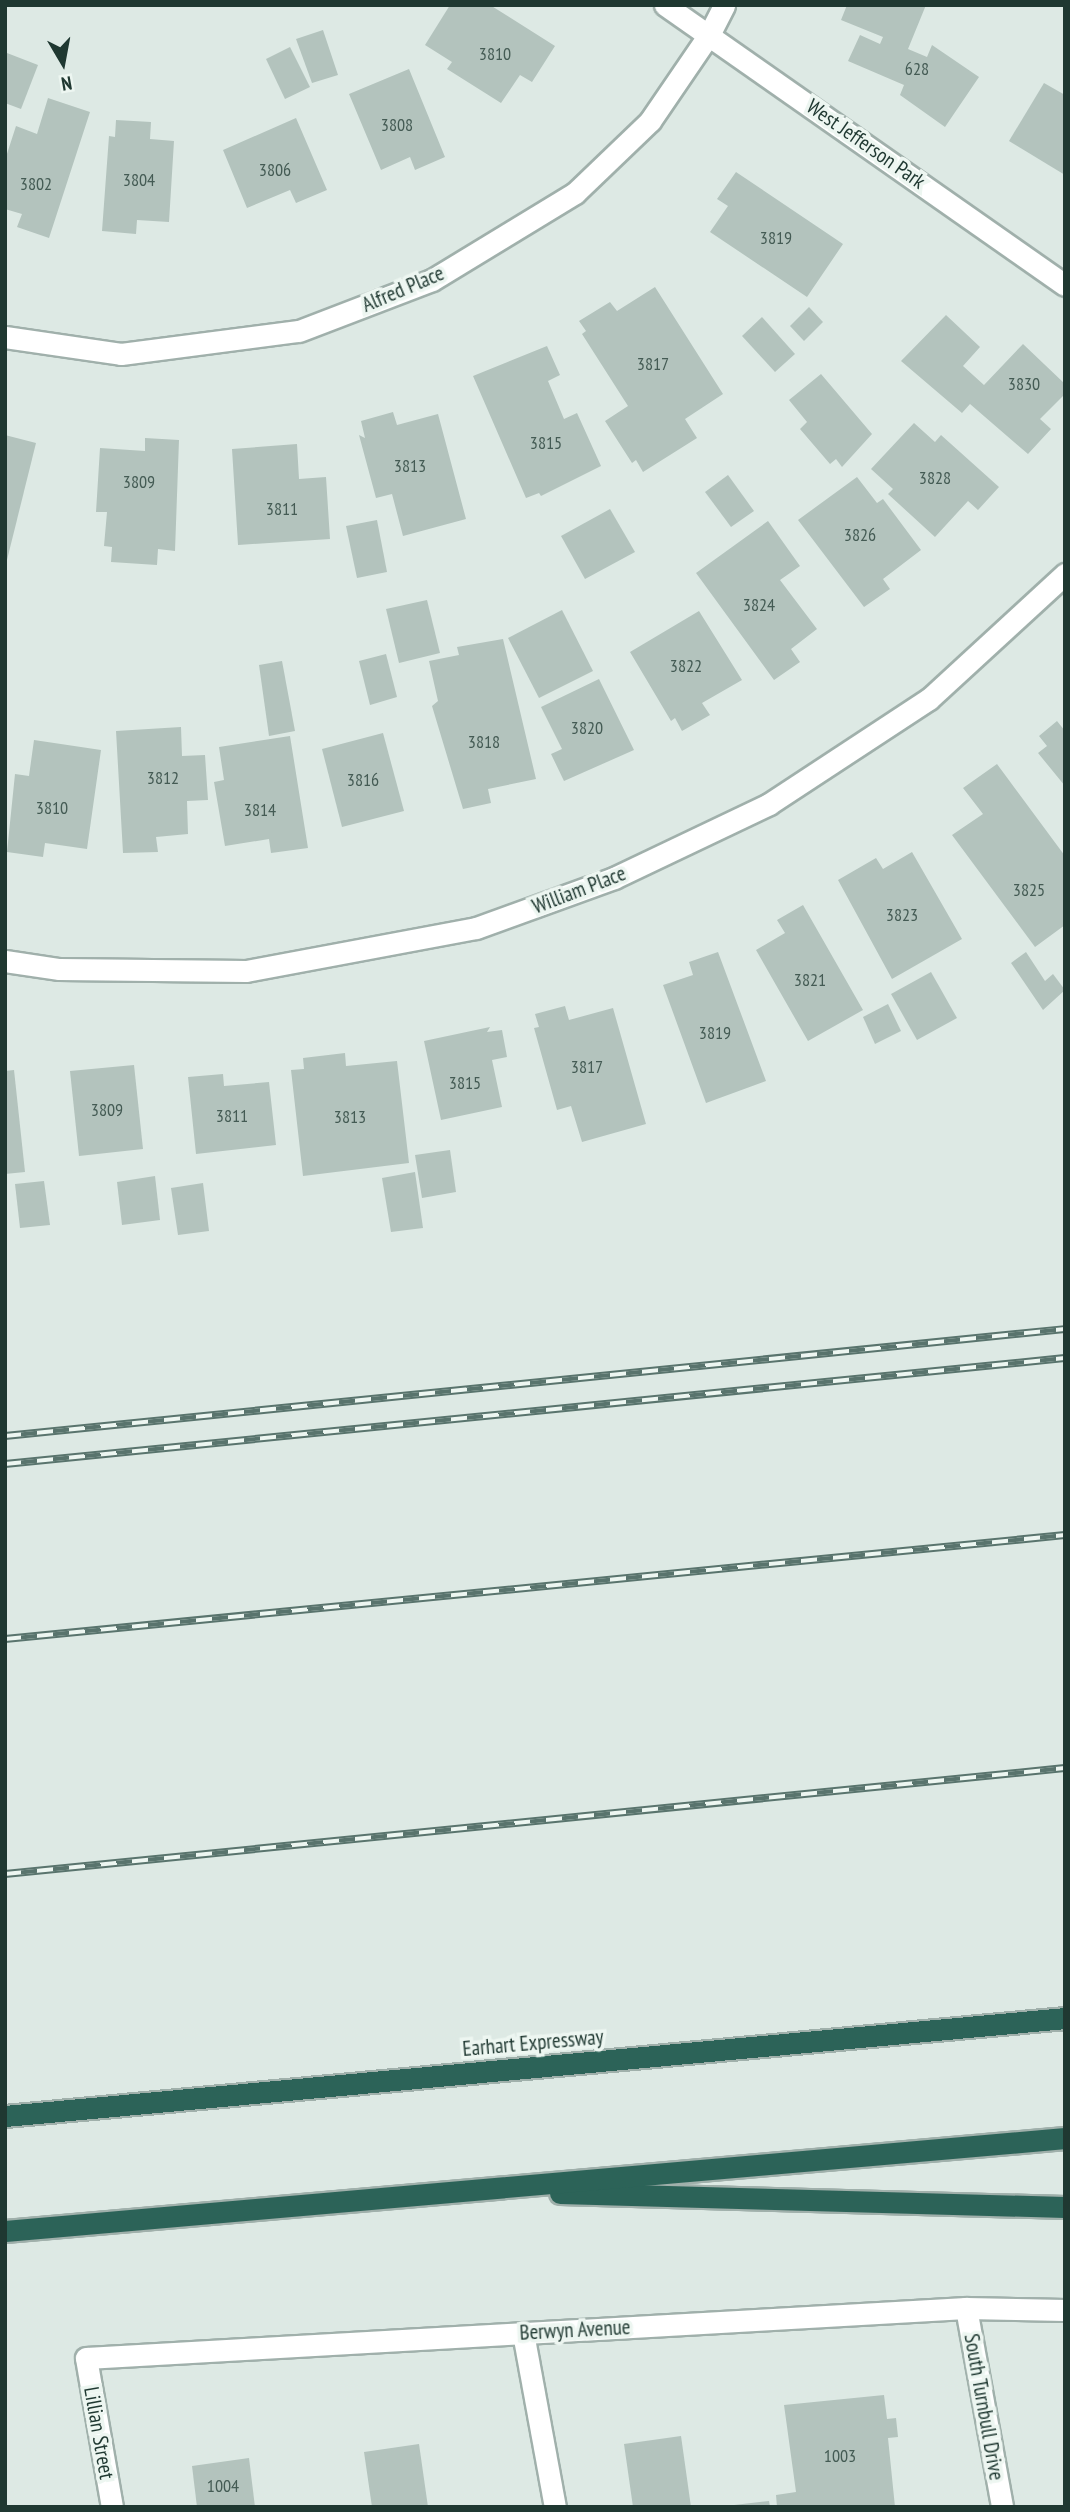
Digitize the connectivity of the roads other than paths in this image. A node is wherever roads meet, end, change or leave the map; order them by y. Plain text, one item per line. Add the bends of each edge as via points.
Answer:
1 (665, 5) edge
2 (724, 5) edge
3 (710, 33) junction
4 (1065, 285) edge
5 (5, 337) edge
6 (1065, 574) edge
7 (5, 961) edge
8 (1065, 2018) edge
9 (5, 2116) edge
10 (1065, 2138) edge
11 (457, 2190) junction
12 (1065, 2207) edge
13 (5, 2231) edge
14 (966, 2308) junction
15 (1065, 2310) edge
16 (523, 2333) junction
17 (86, 2358) joint
18 (112, 2507) edge
19 (555, 2507) edge
20 (1002, 2507) edge

1 - 3 street, West Jefferson Park
2 - 3 street, Alfred Place
3 - 4 street, West Jefferson Park
3 - 5 street, Alfred Place via 650,121 575,193 432,280 299,331 121,354
6 - 7 street, William Place via 929,699 769,804 614,878 476,928 246,971 59,969
8 - 9 highway, Earhart Expressway
10 - 11 highway
11 - 12 highway
11 - 13 highway
14 - 15 street, Berwyn Avenue
14 - 16 street, Berwyn Avenue
14 - 20 street, South Turnbull Drive
16 - 17 street, Berwyn Avenue
16 - 19 street
17 - 18 street, Lillian Street

